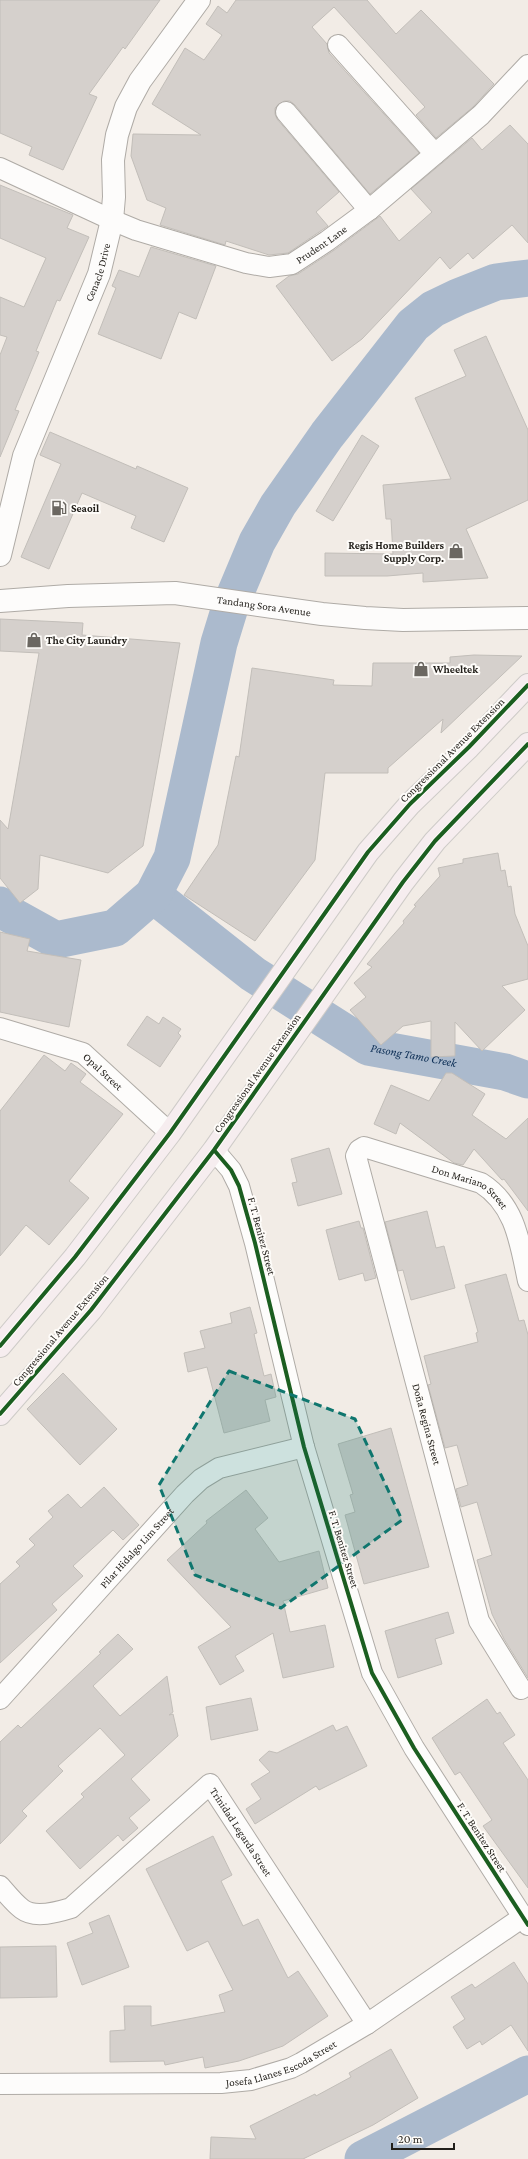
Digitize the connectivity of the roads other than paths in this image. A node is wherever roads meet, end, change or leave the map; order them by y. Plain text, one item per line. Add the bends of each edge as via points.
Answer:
1 (199, 0) edge
2 (338, 45) dead end
3 (528, 65) edge
4 (286, 112) dead end
5 (435, 154) junction
6 (0, 168) edge
7 (369, 210) junction
8 (112, 220) junction
9 (0, 555) edge
10 (0, 601) edge
11 (528, 618) edge
12 (528, 685) edge
13 (528, 744) edge
14 (0, 1028) edge
15 (170, 1133) junction
16 (214, 1150) junction
17 (359, 1150) joint
18 (528, 1281) edge
19 (0, 1346) edge
20 (0, 1414) edge
21 (304, 1447) junction
22 (521, 1689) dead end
23 (0, 1699) edge
24 (0, 1886) edge
25 (525, 1920) edge
26 (367, 2024) junction
27 (0, 2084) edge

1 - 8 street, Cenacle Drive via 140,81 126,107 117,135 113,160
2 - 5 street
3 - 5 street, Prudent Lane via 481,116
4 - 7 street
5 - 7 street, Prudent Lane
6 - 8 street, Prudent Lane
7 - 8 street, Prudent Lane via 327,242 292,264 269,267 246,263
8 - 9 street, Cenacle Drive via 99,274 24,456
10 - 11 street, Tandang Sora Avenue via 68,596 186,594 322,614 403,620
12 - 15 main road, Congressional Avenue Extension via 410,804 368,852
13 - 16 main road, Congressional Avenue Extension via 435,841 403,882
14 - 15 street, Opal Street via 83,1053
15 - 19 main road, Congressional Avenue Extension via 75,1257
16 - 20 main road, Congressional Avenue Extension via 91,1310
16 - 21 street, F. T. Benitez Street via 231,1170 239,1186 256,1243
17 - 18 street, Don Mariano Street via 364,1147 372,1149 481,1183 494,1191 515,1222
17 - 22 street, Doña Regina Street via 356,1156 479,1621
21 - 23 street, Pilar Hidalgo Lim Street via 220,1468 201,1479
21 - 25 street, F. T. Benitez Street via 372,1673 414,1748
24 - 26 street, Trinidad Legarda Street via 23,1911 35,1914 56,1913 71,1908 210,1784
25 - 26 street, Josefa Llanes Escoda Street
26 - 27 street, Josefa Llanes Escoda Street via 292,2068 251,2080 221,2084

